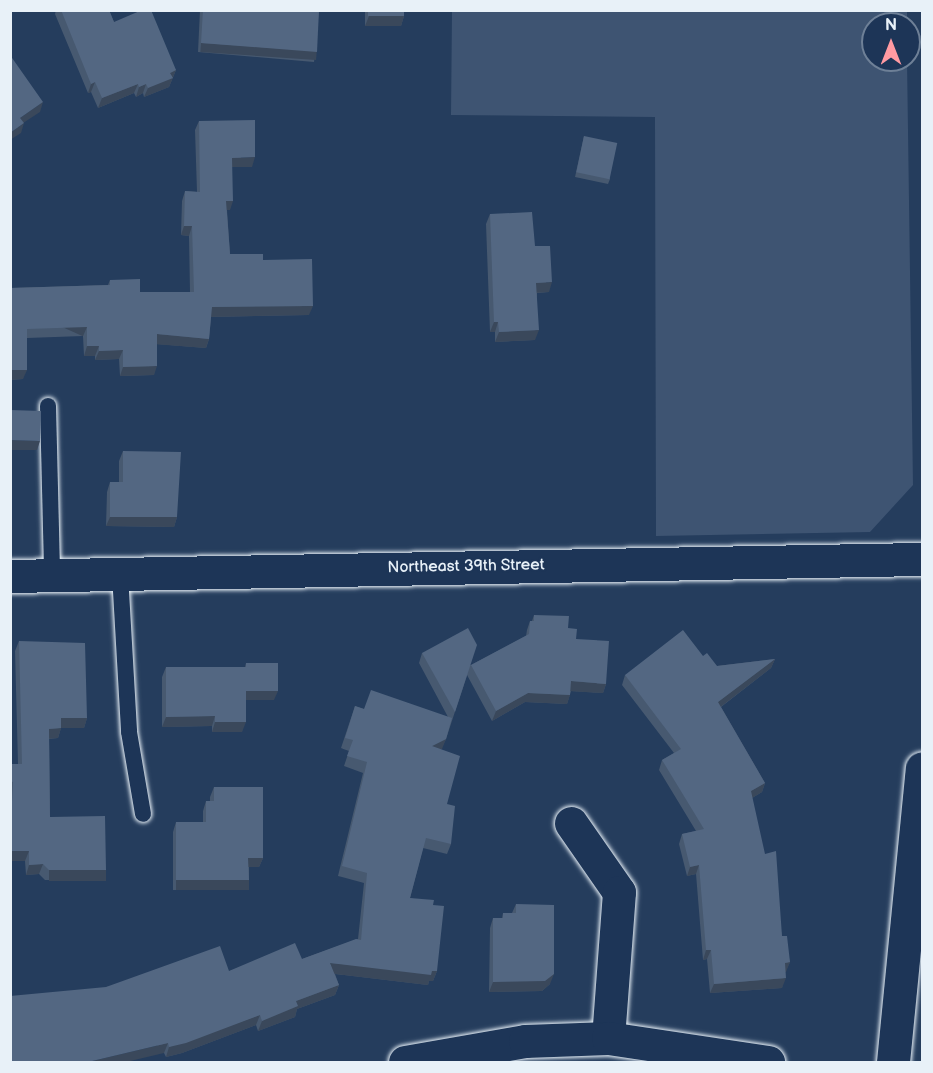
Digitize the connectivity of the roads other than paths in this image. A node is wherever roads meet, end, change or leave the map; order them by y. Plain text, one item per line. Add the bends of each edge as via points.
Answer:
1 (48, 406) dead end
2 (922, 559) edge
3 (120, 574) junction
4 (52, 575) junction
5 (10, 576) edge
6 (922, 768) edge
7 (143, 814) dead end
8 (571, 824) dead end
9 (608, 1038) junction
10 (405, 1062) edge
11 (768, 1062) edge
12 (893, 1062) edge

1 - 4 lane
2 - 3 street, Northeast 39th Street
3 - 4 street, Northeast 39th Street
3 - 7 lane via 129,732
4 - 5 street, Northeast 39th Street
6 - 12 street
8 - 9 street via 620,892
9 - 10 street via 525,1041
9 - 11 street

